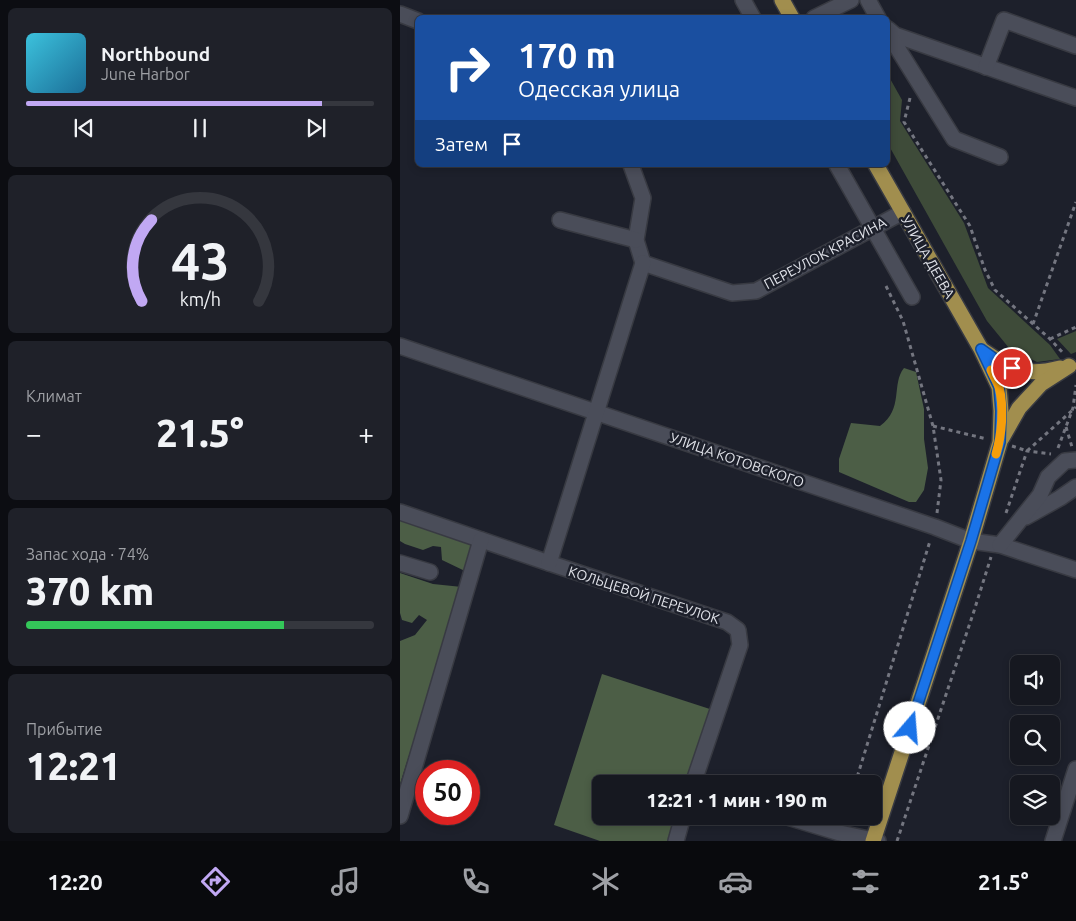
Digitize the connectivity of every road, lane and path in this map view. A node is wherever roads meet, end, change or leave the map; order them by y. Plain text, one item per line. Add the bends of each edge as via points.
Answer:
1 (743, 0) edge
2 (782, 0) edge
3 (850, 0) edge
4 (868, 0) edge
5 (400, 14) edge
6 (751, 15) edge
7 (790, 15) edge
8 (820, 15) edge
9 (876, 15) edge
10 (415, 20) edge
11 (890, 32) edge
12 (890, 34) edge
13 (1076, 46) edge
14 (986, 67) junction
15 (915, 77) junction
16 (1076, 98) edge
17 (1000, 157) dead end
18 (632, 167) edge
19 (838, 167) edge
20 (877, 167) edge
21 (1076, 202) edge
22 (903, 212) junction
23 (560, 220) dead end
24 (872, 228) junction
25 (636, 240) junction
26 (643, 263) junction
27 (883, 277) dead end
28 (912, 297) dead end
29 (1033, 324) junction
30 (1076, 327) edge
31 (1050, 339) junction
32 (400, 346) edge
33 (981, 349) junction
34 (1071, 362) edge
35 (1076, 385) edge
36 (1074, 408) edge
37 (595, 413) junction
38 (1066, 426) junction
39 (1000, 442) junction
40 (1075, 456) edge
41 (1076, 487) edge
42 (400, 512) edge
43 (1004, 516) dead end
44 (1020, 520) junction
45 (935, 527) junction
46 (481, 540) junction
47 (971, 541) junction
48 (997, 545) junction
49 (400, 563) edge
50 (549, 563) junction
51 (1076, 570) edge
52 (430, 572) dead end
53 (1076, 769) edge
54 (696, 775) edge
55 (858, 775) edge
56 (400, 816) edge
57 (680, 825) edge
58 (814, 825) edge
59 (676, 841) edge
60 (875, 841) edge
61 (897, 841) edge
62 (1053, 841) edge

1 - 6 street
2 - 7 main road
3 - 8 street
4 - 9 street
5 - 10 street
11 - 14 street
12 - 15 street
13 - 14 street via 1004,20
14 - 16 street
15 - 17 street via 954,139
15 - 29 path via 904,122 970,226 995,290
18 - 25 street via 643,198
19 - 24 street
20 - 22 main road, УЛИЦА ДЕЕВА
21 - 29 path
22 - 24 street, ПЕРЕУЛОК КРАСИНА
22 - 33 main road, УЛИЦА ДЕЕВА
23 - 25 street
24 - 26 street, ПЕРЕУЛОК КРАСИНА via 756,291 732,293
24 - 28 street
25 - 26 street
26 - 37 street
27 - 45 path via 903,322 933,426 941,480
29 - 31 path
30 - 31 path
31 - 34 path
32 - 37 street, УЛИЦА КОТОВСКОГО
33 - 34 main road via 1002,364 1023,372 1043,373
33 - 39 main road, УЛИЦА ДЕЕВА via 999,387
34 - 39 main road via 1041,384 1019,408
35 - 36 path
36 - 38 path
37 - 45 street, УЛИЦА КОТОВСКОГО
37 - 50 street
38 - 40 path
38 - 43 path via 1056,455 1027,451
39 - 47 main road
40 - 44 street via 1048,477 1040,495
41 - 44 street
42 - 46 street, КОЛЬЦЕВОЙ ПЕРЕУЛОК
44 - 48 street
45 - 47 street, УЛИЦА КОТОВСКОГО
45 - 55 path
46 - 50 street, КОЛЬЦЕВОЙ ПЕРЕУЛОК
46 - 56 street
47 - 48 street, УЛИЦА КОТОВСКОГО
47 - 60 main road
48 - 51 street, УЛИЦА КОТОВСКОГО
48 - 61 path
49 - 52 street
50 - 54 street, КОЛЬЦЕВОЙ ПЕРЕУЛОК via 727,622 738,630 740,645
53 - 62 street
57 - 59 street
58 - 60 street

